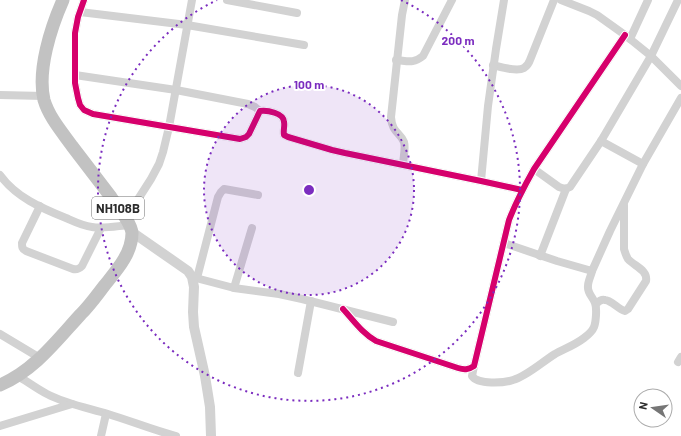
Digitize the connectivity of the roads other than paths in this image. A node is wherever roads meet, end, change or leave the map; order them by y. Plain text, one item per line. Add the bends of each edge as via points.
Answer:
1 (63, 0) edge
2 (84, 0) edge
3 (192, 0) edge
4 (227, 0) edge
5 (405, 0) edge
6 (452, 0) edge
7 (504, 0) edge
8 (554, 0) edge
9 (561, 0) edge
10 (648, 0) edge
11 (678, 0) edge
12 (573, 2) edge
13 (80, 12) junction
14 (297, 13) dead end
15 (187, 25) junction
16 (628, 37) junction
17 (304, 45) dead end
18 (651, 56) junction
19 (396, 60) junction
20 (494, 65) junction
21 (75, 75) junction
22 (681, 86) edge
23 (176, 90) junction
24 (0, 94) edge
25 (44, 96) junction
26 (681, 98) edge
27 (260, 111) junction
28 (169, 127) junction
29 (601, 141) junction
30 (643, 164) junction
31 (403, 165) junction
32 (534, 169) junction
33 (0, 175) edge
34 (481, 181) junction
35 (566, 189) junction
36 (522, 190) junction
37 (258, 195) dead end
38 (624, 202) junction
39 (40, 206) junction
40 (129, 225) junction
41 (101, 228) junction
42 (252, 228) dead end
43 (504, 243) junction
44 (540, 256) junction
45 (592, 271) junction
46 (195, 277) junction
47 (234, 288) junction
48 (311, 301) junction
49 (596, 304) junction
50 (343, 309) junction
51 (393, 322) dead end
52 (0, 334) edge
53 (40, 358) junction
54 (474, 366) junction
55 (298, 373) dead end
56 (18, 376) junction
57 (0, 385) edge
58 (72, 404) junction
59 (106, 414) junction
60 (0, 426) edge
61 (101, 436) edge
62 (176, 436) edge
63 (211, 436) edge

1 - 25 highway, NH108B via 48,41 42,88
2 - 13 street
3 - 15 street
4 - 14 street
5 - 19 street
6 - 19 street via 423,56 412,61
7 - 20 street
8 - 20 street via 527,66 517,70
9 - 12 street
10 - 16 street
11 - 18 street
12 - 16 street
13 - 15 street
13 - 21 street via 74,34
15 - 17 street
15 - 23 street
16 - 18 street
16 - 32 street
18 - 22 street
18 - 29 street
19 - 31 street via 391,123 404,141
20 - 34 street
21 - 23 street
21 - 28 street via 78,98 84,110 93,114
23 - 27 street via 248,104
23 - 28 street
24 - 25 street
25 - 40 highway, NH108B via 53,118
26 - 30 street
27 - 28 street via 246,137
27 - 31 street via 279,114 284,121 284,135 288,137 332,150
28 - 40 street via 159,164
29 - 30 street
29 - 35 street via 570,187
30 - 38 street
31 - 34 street
32 - 35 street via 559,187
32 - 36 street
33 - 39 street via 20,195
34 - 36 street
35 - 44 street
36 - 43 street via 509,220
37 - 46 street via 224,189 220,192
38 - 45 street
38 - 49 street via 625,254 647,278 625,311 607,300
39 - 41 street via 83,225
39 - 41 street via 22,243 26,252 79,269
40 - 41 street
40 - 46 street
40 - 53 highway, NH108B via 131,242 122,262 88,306
42 - 47 street
43 - 44 street
43 - 54 street
44 - 45 street
45 - 49 street via 588,286
46 - 47 street
46 - 63 street via 194,327 210,407
47 - 48 street
48 - 50 street
48 - 55 street
49 - 54 street via 596,319 590,334 524,375 513,380 482,382 473,379
50 - 51 street
50 - 54 street via 362,331 376,341 464,370
52 - 53 street
53 - 56 highway, NH108B
56 - 57 highway, NH108B
56 - 58 street via 46,394
58 - 59 street
58 - 60 street
59 - 61 street
59 - 62 street

